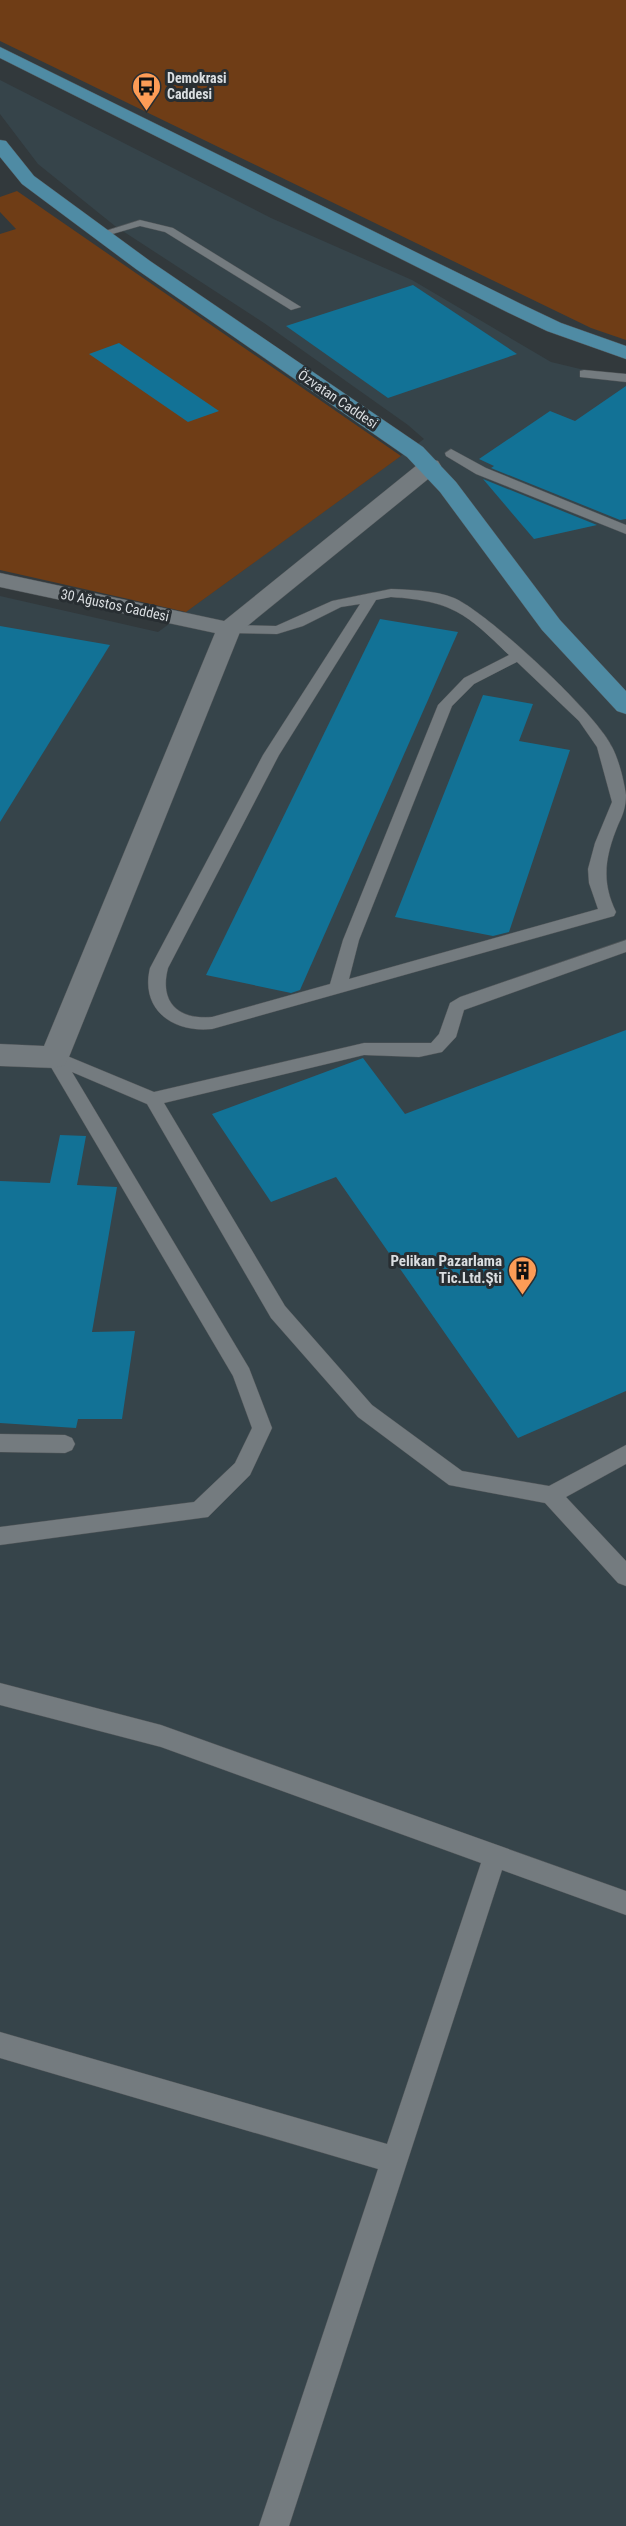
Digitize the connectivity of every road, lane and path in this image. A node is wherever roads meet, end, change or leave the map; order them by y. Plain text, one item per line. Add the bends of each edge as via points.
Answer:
1 (0, 52) edge
2 (16, 76) edge
3 (0, 145) edge
4 (0, 162) edge
5 (28, 180) junction
6 (102, 234) junction
7 (295, 307) dead end
8 (626, 353) edge
9 (626, 366) edge
10 (584, 374) dead end
11 (626, 378) edge
12 (440, 460) junction
13 (626, 530) edge
14 (0, 580) edge
15 (372, 596) junction
16 (229, 629) junction
17 (518, 656) junction
18 (622, 697) edge
19 (626, 946) edge
20 (338, 989) junction
21 (0, 1055) edge
22 (54, 1057) junction
23 (153, 1099) junction
24 (0, 1443) edge
25 (65, 1444) dead end
26 (626, 1454) edge
27 (551, 1495) junction
28 (0, 1536) edge
29 (626, 1575) edge
30 (0, 1694) edge
31 (495, 1856) junction
32 (626, 1903) edge
33 (0, 2045) edge
34 (394, 2160) junction
35 (274, 2526) edge

1 - 8 main road via 514,308
2 - 9 main road via 535,332 569,348
3 - 5 main road, Özvatan Caddesi
4 - 5 main road
5 - 6 main road, Özvatan Caddesi
6 - 7 lane via 140,223 170,230
6 - 12 main road, Özvatan Caddesi via 395,437
10 - 11 lane
12 - 13 lane via 481,471
12 - 16 street
12 - 18 main road, Özvatan Caddesi via 468,512 551,625
14 - 16 street, 30 Ağustos Caddesi
15 - 16 lane via 327,608 277,630
15 - 17 lane via 415,593 450,602 482,621
15 - 20 lane via 271,755 155,978 164,1008 179,1020 195,1025
16 - 22 street
17 - 20 lane via 475,675 445,705 351,940
17 - 20 lane via 584,718 605,747 611,763 620,802 607,828 594,878 608,912
19 - 23 lane via 466,1001 456,1007 447,1037 436,1048 407,1052 364,1049
21 - 22 street
22 - 23 lane
22 - 28 lane via 242,1374 262,1428 243,1469 200,1510
23 - 27 lane via 278,1312 365,1411 457,1479
24 - 25 lane
26 - 27 lane
27 - 29 lane
30 - 31 lane via 161,1736
31 - 32 lane
31 - 34 lane
33 - 34 lane
34 - 35 lane

